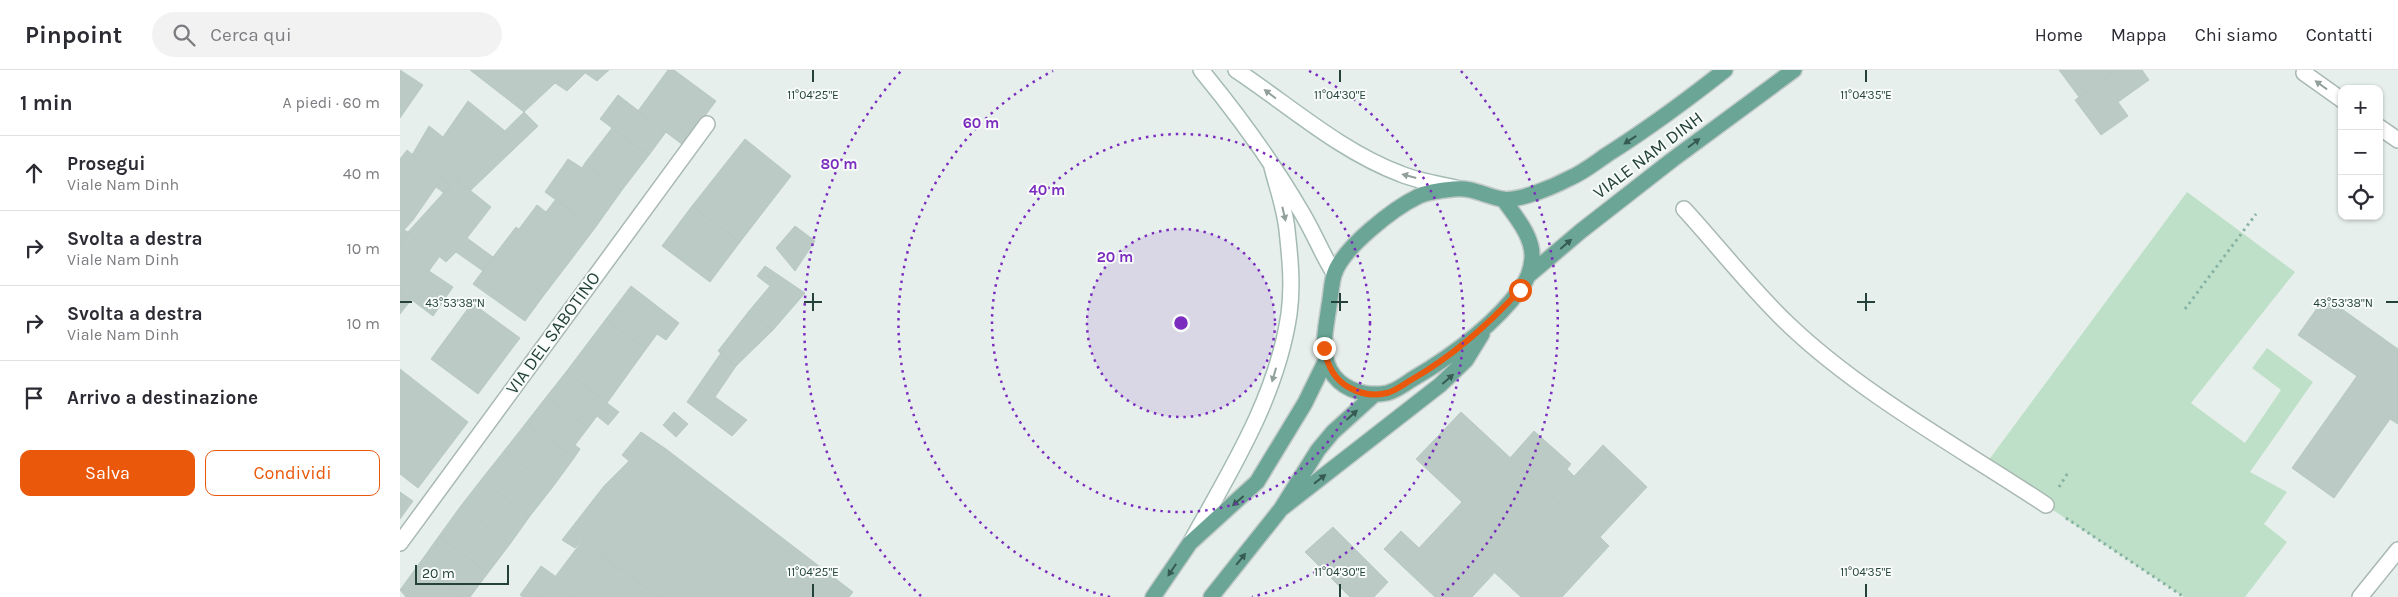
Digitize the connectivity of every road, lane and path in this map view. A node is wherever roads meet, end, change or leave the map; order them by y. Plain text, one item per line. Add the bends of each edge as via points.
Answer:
1 (1201, 70) edge
2 (1236, 70) edge
3 (1726, 70) edge
4 (1794, 70) edge
5 (2306, 70) edge
6 (2338, 97) edge
7 (707, 124) dead end
8 (2383, 130) edge
9 (2398, 140) edge
10 (1272, 167) junction
11 (1456, 188) junction
12 (1503, 199) junction
13 (1684, 209) dead end
14 (2256, 214) dead end
15 (1334, 273) junction
16 (1529, 275) junction
17 (2186, 310) dead end
18 (1488, 324) junction
19 (1326, 360) junction
20 (1375, 394) junction
21 (2069, 471) dead end
22 (2046, 505) junction
23 (1281, 509) junction
24 (400, 543) edge
25 (1190, 543) junction
26 (2398, 550) edge
27 (1154, 597) edge
28 (1211, 597) edge
29 (2184, 597) edge
30 (2360, 597) edge

1 - 10 street
11 -> 2 street via 1402,175 1368,160 1307,122
3 -> 12 main road, VIALE NAM DINH via 1654,125 1570,178 1525,196
16 -> 4 main road, VIALE NAM DINH via 1580,231
6 -> 5 street via 2304,73
7 - 24 street, VIA DEL SABOTINO
8 - 9 street
10 - 15 street via 1303,214
10 -> 25 street via 1287,228 1289,313 1273,380 1256,420
11 - 12 main road via 1480,190
11 - 15 main road via 1420,195 1392,214 1346,254
12 - 16 main road, VIALE NAM DINH via 1530,243
13 - 22 street via 1788,324 1840,368
14 - 17 path
15 - 19 main road via 1324,348
16 - 18 main road, VIALE NAM DINH via 1520,290
18 - 20 main road, VIALE NAM DINH via 1441,361 1390,393
23 -> 18 main road via 1456,372
19 - 20 main road, VIALE NAM DINH via 1345,386
19 -> 25 main road via 1305,403 1257,482
23 -> 20 main road via 1318,450
21 - 22 path
22 - 29 path
28 -> 23 main road
25 -> 27 main road
26 - 30 street

